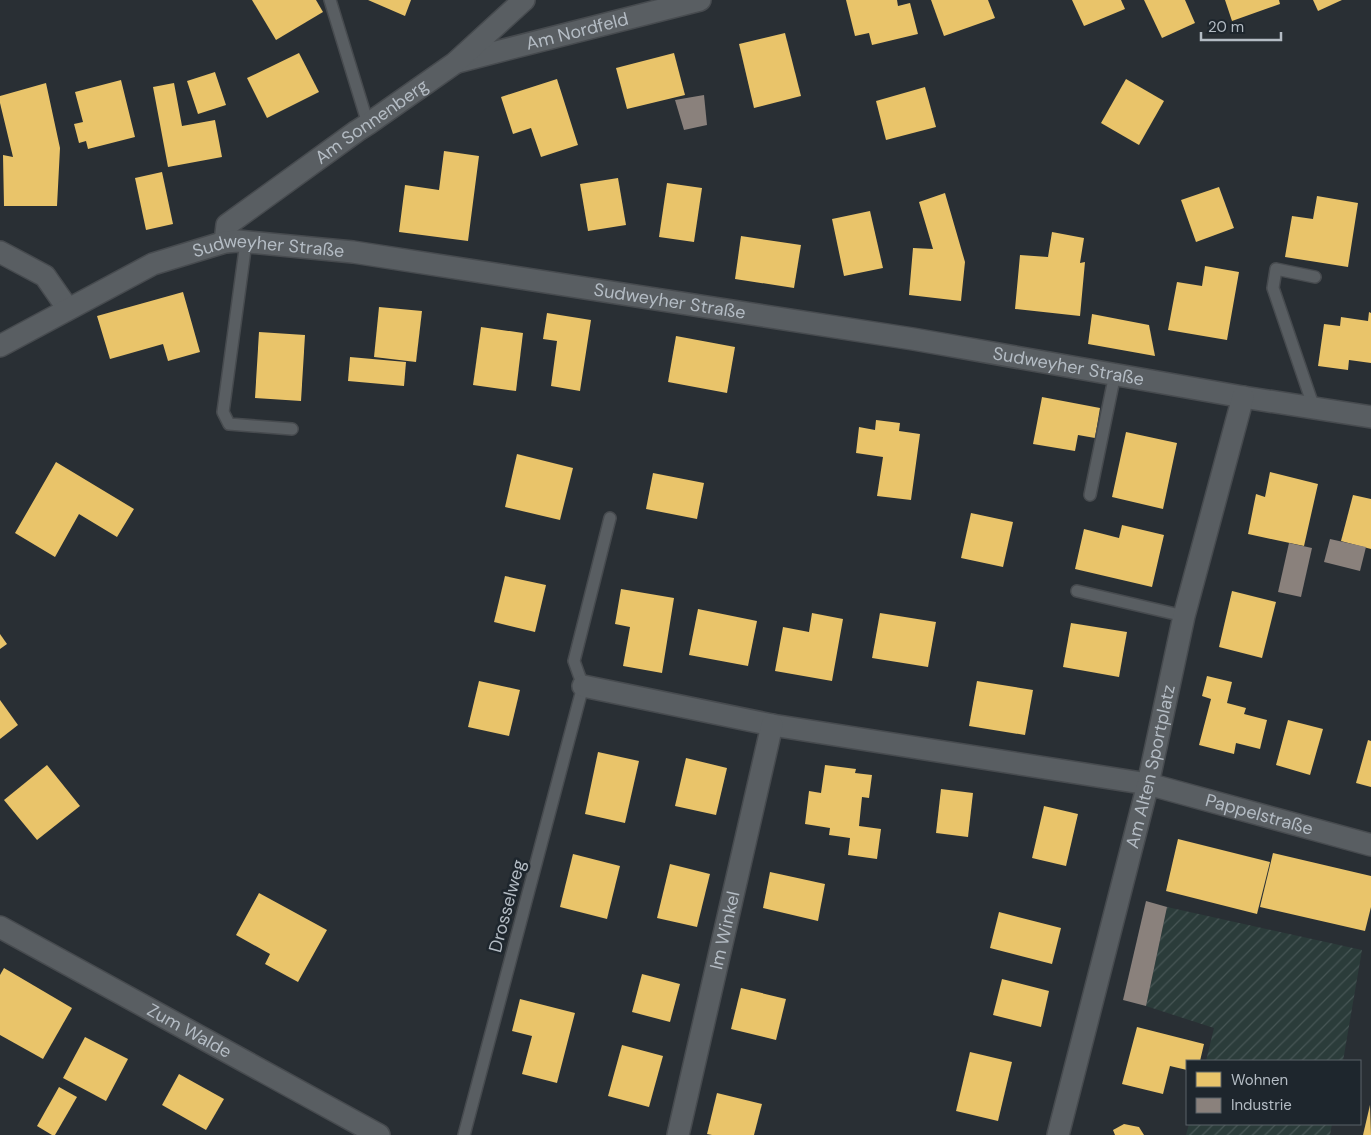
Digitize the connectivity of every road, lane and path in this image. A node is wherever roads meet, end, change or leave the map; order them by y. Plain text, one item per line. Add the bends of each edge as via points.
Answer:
1 (330, 0) edge
2 (524, 0) edge
3 (700, 0) edge
4 (454, 63) junction
5 (368, 124) junction
6 (235, 242) junction
7 (0, 252) edge
8 (1315, 277) dead end
9 (68, 309) junction
10 (0, 346) edge
11 (1115, 374) junction
12 (1243, 397) junction
13 (1314, 408) junction
14 (1371, 417) edge
15 (292, 428) dead end
16 (1090, 495) dead end
17 (610, 518) dead end
18 (1077, 591) dead end
19 (1184, 616) junction
20 (583, 686) junction
21 (772, 725) junction
22 (1148, 784) junction
23 (1371, 845) edge
24 (0, 927) edge
25 (374, 1134) edge
26 (464, 1135) edge
27 (678, 1135) edge
28 (1058, 1135) edge

1 - 5 lane
2 - 4 street, Am Sonnenberg
3 - 4 street, Am Nordfeld
4 - 5 street, Am Sonnenberg
5 - 6 street, Am Sonnenberg via 227,225
6 - 9 street, Sudweyher Straße via 153,264
6 - 11 street, Sudweyher Straße via 353,252
6 - 15 lane via 223,412 230,424
7 - 9 street via 45,276
8 - 13 lane via 1276,270 1273,288
9 - 10 street, Sudweyher Straße
11 - 12 street, Sudweyher Straße
11 - 16 lane
12 - 13 street, Sudweyher Straße
12 - 19 street, Am Alten Sportplatz
13 - 14 street, Sudweyher Straße
17 - 20 lane via 574,661
18 - 19 lane
19 - 22 street, Am Alten Sportplatz
20 - 21 street
20 - 26 lane, Drosselweg
21 - 22 street
21 - 27 street, Im Winkel
22 - 23 street, Pappelstraße
22 - 28 street, Am Alten Sportplatz
24 - 25 street, Zum Walde

